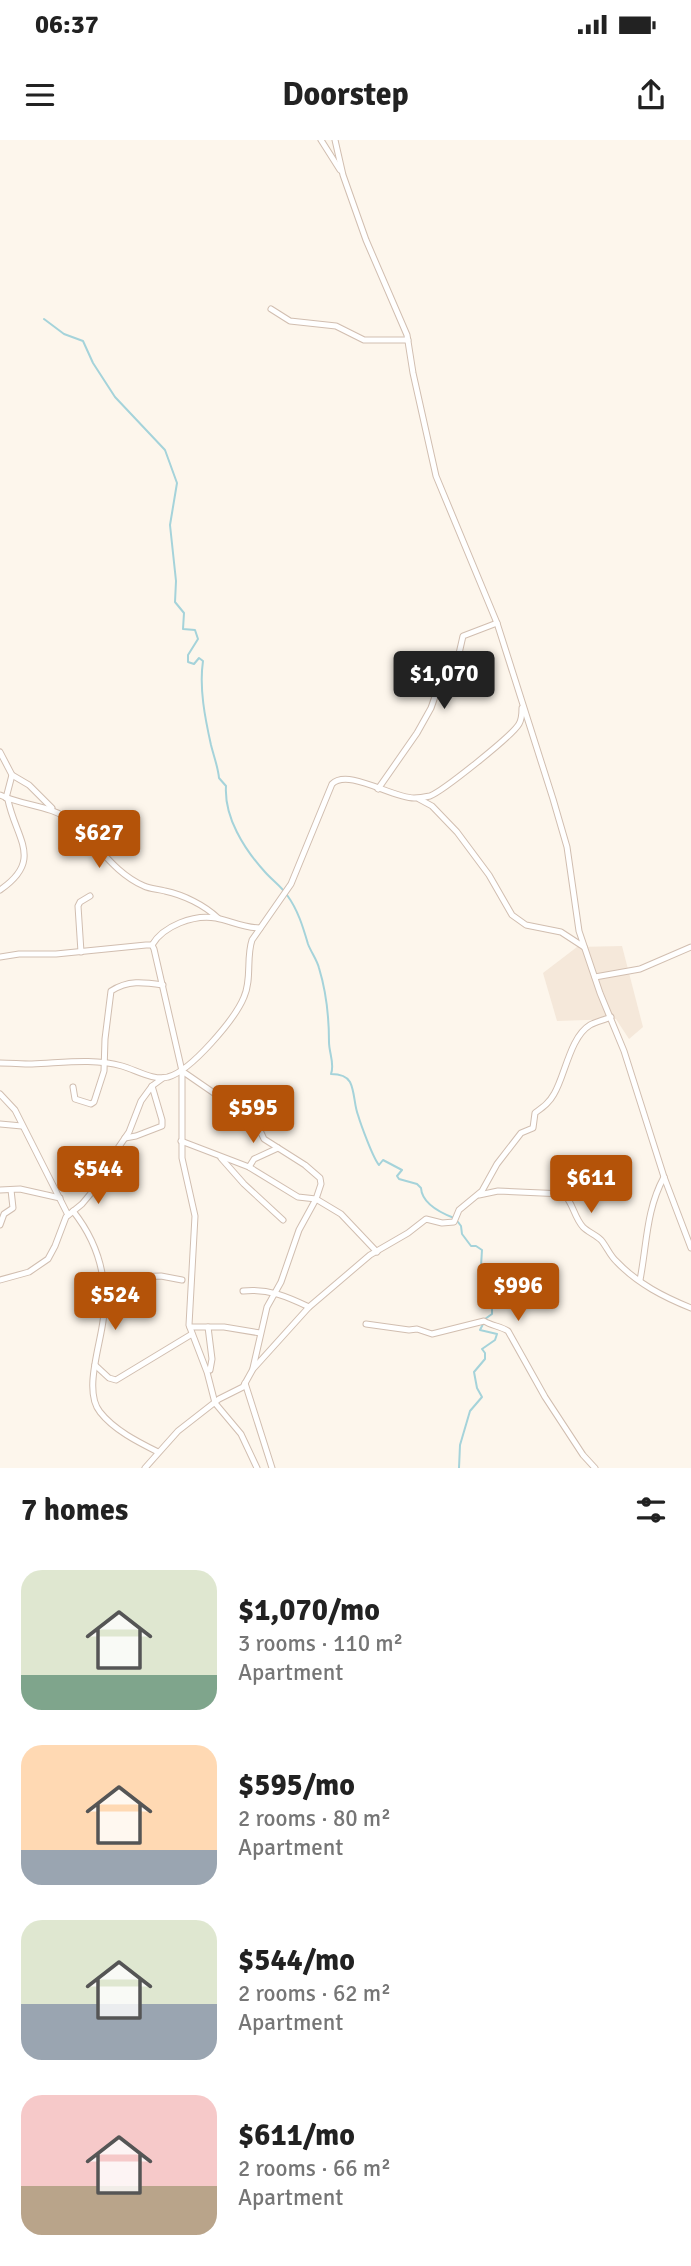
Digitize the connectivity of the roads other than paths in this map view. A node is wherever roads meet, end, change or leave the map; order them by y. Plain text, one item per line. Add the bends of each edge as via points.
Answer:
1 (321, 140) edge
2 (335, 140) edge
3 (343, 175) junction
4 (271, 309) dead end
5 (408, 340) junction
6 (497, 623) junction
7 (522, 705) junction
8 (0, 753) edge
9 (12, 775) junction
10 (378, 789) junction
11 (5, 798) edge
12 (414, 798) junction
13 (57, 812) junction
14 (0, 890) edge
15 (90, 896) dead end
16 (218, 918) junction
17 (260, 928) junction
18 (152, 945) junction
19 (584, 947) junction
20 (691, 947) edge
21 (81, 951) junction
22 (0, 957) edge
23 (595, 977) junction
24 (163, 985) junction
25 (611, 1017) junction
26 (0, 1063) edge
27 (103, 1063) junction
28 (182, 1071) junction
29 (163, 1078) junction
30 (152, 1086) junction
31 (73, 1087) dead end
32 (0, 1094) edge
33 (0, 1124) edge
34 (22, 1126) junction
35 (125, 1138) junction
36 (181, 1141) junction
37 (278, 1148) junction
38 (219, 1156) junction
39 (249, 1167) junction
40 (664, 1177) junction
41 (0, 1190) edge
42 (11, 1190) junction
43 (477, 1196) junction
44 (60, 1198) junction
45 (316, 1199) junction
46 (70, 1213) junction
47 (283, 1220) dead end
48 (0, 1225) edge
49 (691, 1248) edge
50 (377, 1252) junction
51 (0, 1280) edge
52 (182, 1280) dead end
53 (640, 1280) junction
54 (103, 1282) junction
55 (243, 1291) dead end
56 (274, 1293) junction
57 (309, 1307) junction
58 (691, 1308) edge
59 (366, 1324) dead end
60 (208, 1327) junction
61 (191, 1330) junction
62 (260, 1333) junction
63 (95, 1364) junction
64 (253, 1369) junction
65 (210, 1370) dead end
66 (246, 1383) junction
67 (215, 1404) junction
68 (158, 1452) junction
69 (145, 1468) edge
70 (257, 1468) edge
71 (272, 1468) edge
72 (595, 1468) edge

1 - 3 street
2 - 3 street
3 - 5 street
4 - 5 street via 290,321 345,328 364,340
5 - 6 street via 436,476
6 - 7 street
6 - 10 street via 463,636 458,658 431,708
7 - 12 street via 518,726 474,764 431,795
7 - 19 street via 564,837
8 - 9 street
9 - 11 street
9 - 13 street
10 - 12 street
10 - 17 street via 343,778 332,784 291,884
11 - 13 street
11 - 14 street via 25,855 20,872
12 - 19 street via 426,801 457,832 512,915
13 - 16 street via 119,870 144,886 203,906
15 - 21 street via 78,906
16 - 17 street
16 - 18 street via 176,925 162,932
17 - 28 street via 252,940 245,995 237,1010
18 - 21 street
18 - 24 street
19 - 23 street
20 - 23 street via 633,972
21 - 22 street
23 - 25 street
24 - 27 street via 123,983 111,991
24 - 28 street
25 - 40 street
25 - 43 street via 585,1030 568,1057 554,1095 535,1113 533,1128 521,1133
26 - 27 street
27 - 29 street
27 - 31 street via 94,1102 75,1099
28 - 29 street
28 - 36 street
28 - 37 street via 256,1122 264,1139
29 - 30 street
30 - 35 street
30 - 35 street via 162,1126
32 - 34 street
33 - 34 street
34 - 44 street
35 - 46 street via 92,1192
36 - 38 street
36 - 61 street via 195,1216
37 - 39 street via 254,1159
37 - 45 street via 320,1178
38 - 39 street
38 - 47 street
39 - 45 street via 298,1197
40 - 49 street
40 - 53 street via 647,1222
41 - 42 street
42 - 44 street
42 - 48 street via 13,1208 4,1214
43 - 50 street via 459,1210 451,1224 426,1219
43 - 53 street via 498,1191 564,1194 584,1227
44 - 46 street
45 - 50 street via 341,1214
45 - 56 street
46 - 51 street via 48,1259 29,1272
46 - 54 street via 93,1240
50 - 57 street
52 - 54 street via 131,1277
53 - 58 street
54 - 63 street via 103,1322
55 - 56 street
56 - 57 street
56 - 62 street
57 - 64 street
59 - 72 street via 432,1334 484,1321 501,1326
60 - 61 street
60 - 62 street
60 - 65 street
61 - 63 street via 116,1380
61 - 67 street
62 - 64 street
63 - 68 street via 93,1399 99,1412 117,1429
64 - 66 street
66 - 67 street
66 - 71 street
67 - 68 street
67 - 70 street via 241,1434
68 - 69 street

